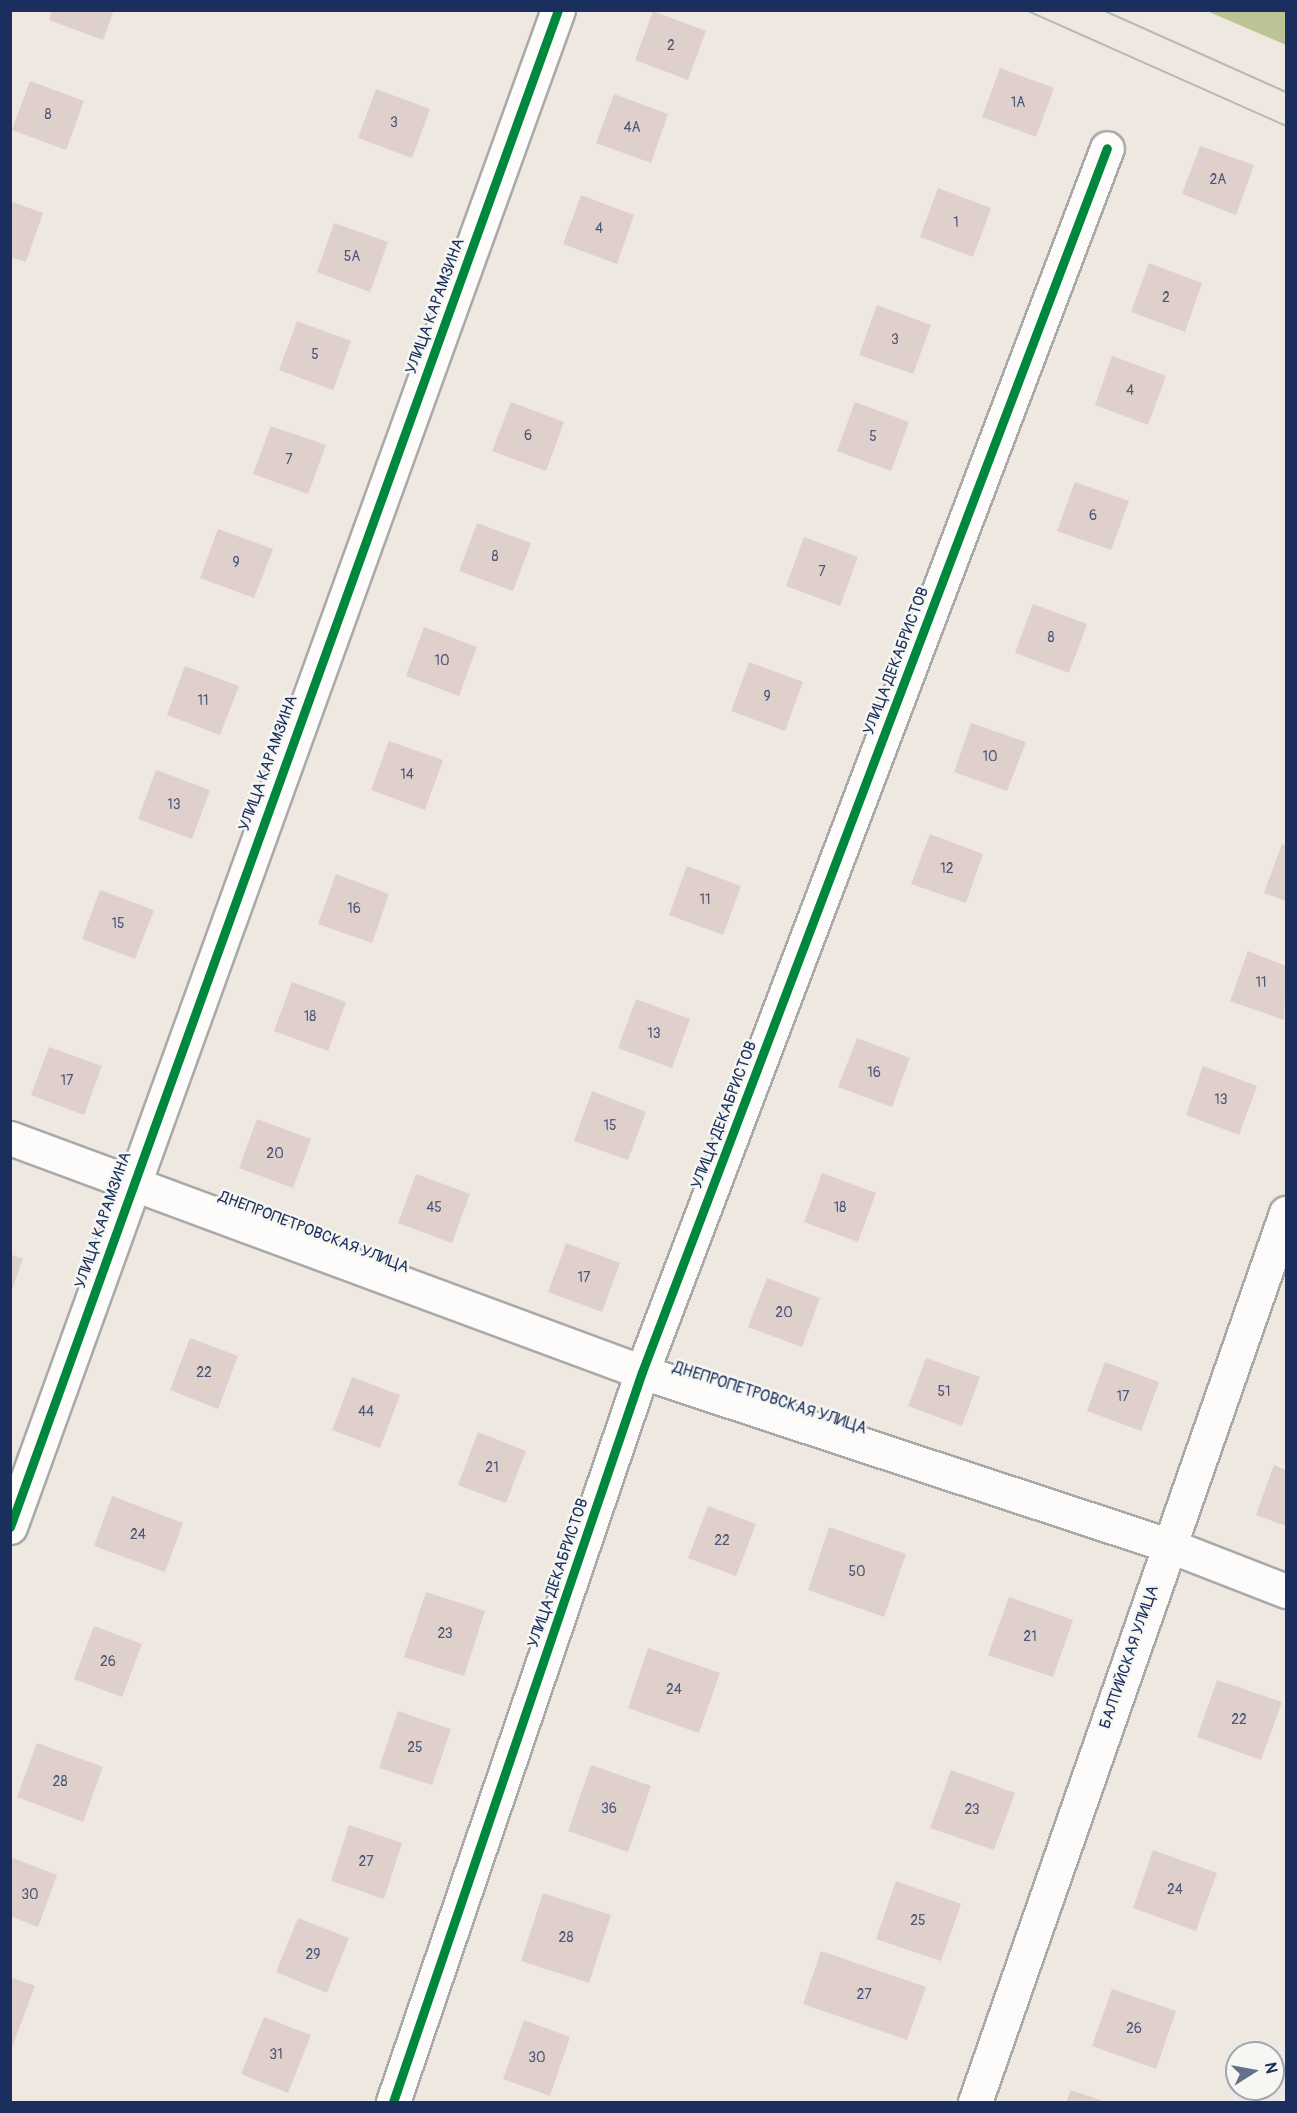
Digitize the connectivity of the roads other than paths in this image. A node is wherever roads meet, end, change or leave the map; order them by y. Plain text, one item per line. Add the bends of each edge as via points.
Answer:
1 (558, 10) edge
2 (1107, 148) dead end
3 (10, 1138) edge
4 (132, 1180) junction
5 (1287, 1214) edge
6 (642, 1372) junction
7 (10, 1527) edge
8 (1168, 1545) junction
9 (1287, 1591) edge
10 (393, 2103) edge
11 (975, 2103) edge

1 - 4 street, УЛИЦА КАРАМЗИНА
2 - 6 street, УЛИЦА ДЕКАБРИСТОВ
3 - 4 street, ДНЕПРОПЕТРОВСКАЯ УЛИЦА
4 - 6 street, ДНЕПРОПЕТРОВСКАЯ УЛИЦА
4 - 7 street, УЛИЦА КАРАМЗИНА
5 - 8 street, БАЛТИЙСКАЯ УЛИЦА
6 - 8 street, ДНЕПРОПЕТРОВСКАЯ УЛИЦА
6 - 10 street, УЛИЦА ДЕКАБРИСТОВ
8 - 9 street, ДНЕПРОПЕТРОВСКАЯ УЛИЦА
8 - 11 street, БАЛТИЙСКАЯ УЛИЦА

